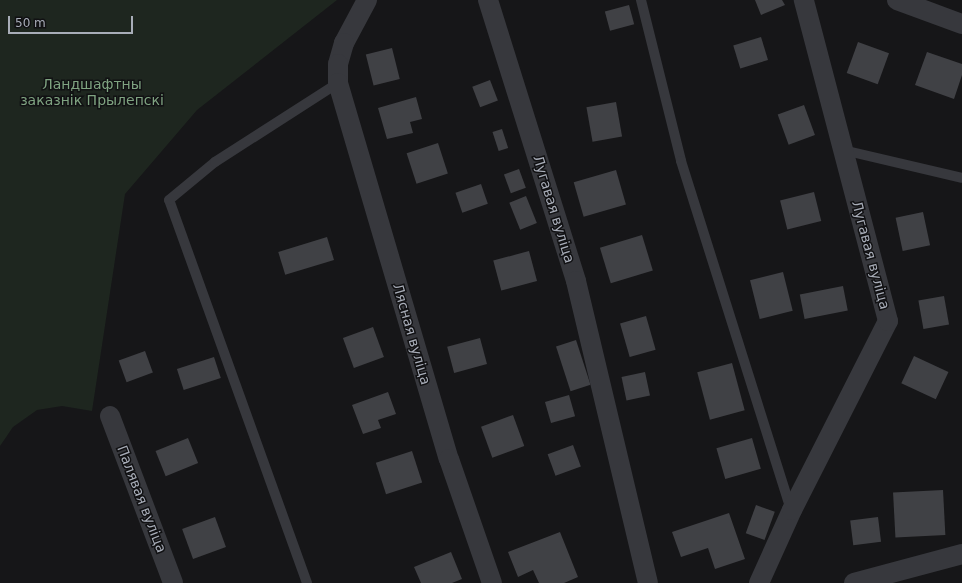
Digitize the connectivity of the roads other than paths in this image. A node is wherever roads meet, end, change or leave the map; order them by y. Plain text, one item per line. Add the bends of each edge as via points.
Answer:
1 (367, 0) edge
2 (488, 0) edge
3 (641, 0) edge
4 (804, 0) edge
5 (897, 0) edge
6 (962, 24) edge
7 (338, 83) junction
8 (843, 150) junction
9 (962, 178) edge
10 (110, 416) dead end
11 (792, 510) junction
12 (962, 554) edge
13 (173, 583) edge
14 (307, 583) edge
15 (492, 583) edge
16 (648, 583) edge
17 (759, 583) edge
18 (854, 583) edge

1 - 7 street, Лясная вуліца via 344,43 338,64
2 - 16 street, Лугавая вуліца via 576,281
3 - 11 lane via 681,161
4 - 8 street, Лугавая вуліца
5 - 6 street
7 - 14 lane via 215,162 169,200
7 - 15 street, Лясная вуліца via 449,459
8 - 9 lane
8 - 11 street, Лугавая вуліца via 888,321
10 - 13 street, Палявая вуліца
11 - 17 street, Лугавая вуліца
12 - 18 street

